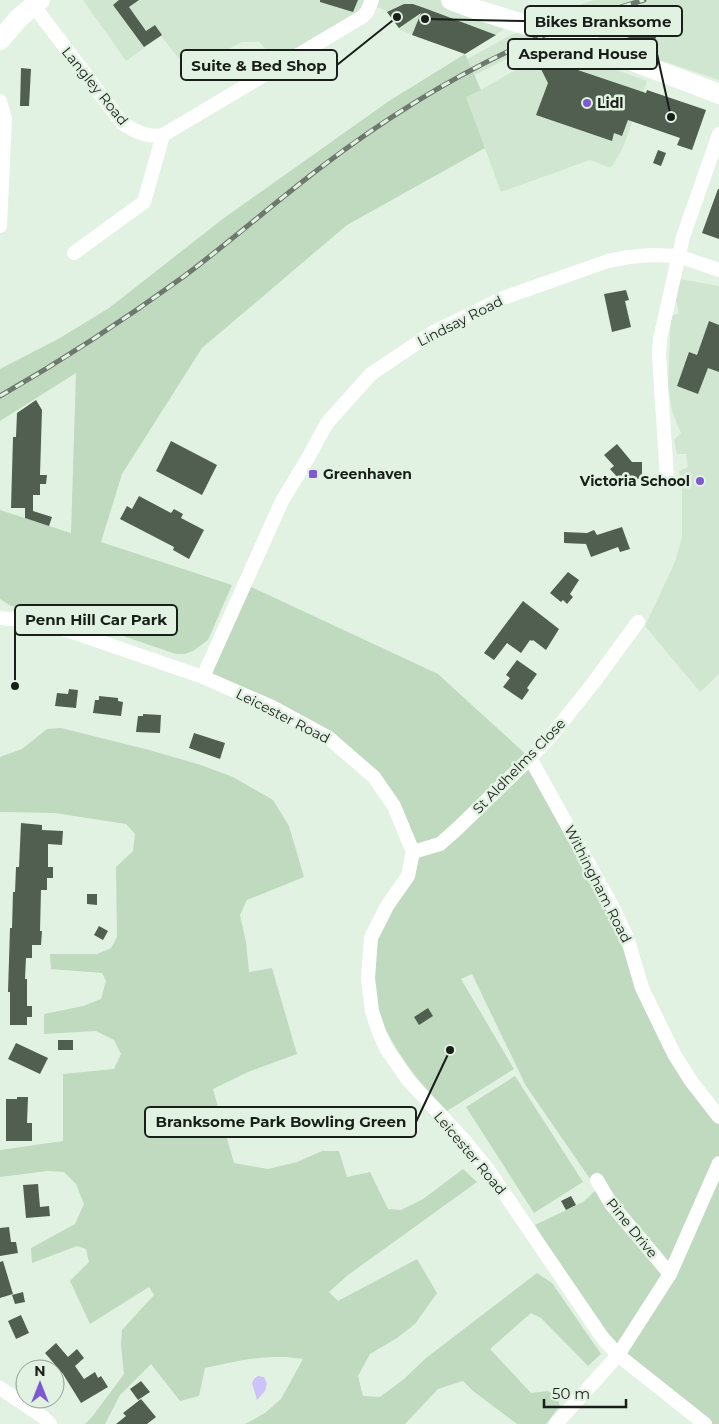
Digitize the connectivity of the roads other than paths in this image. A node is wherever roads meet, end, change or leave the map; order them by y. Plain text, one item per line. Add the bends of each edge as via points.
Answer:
1 (372, 0) edge
2 (451, 0) edge
3 (37, 3) edge
4 (2, 32) edge
5 (719, 94) edge
6 (0, 101) edge
7 (719, 134) edge
8 (164, 135) junction
9 (0, 226) edge
10 (74, 253) dead end
11 (678, 256) junction
12 (719, 270) edge
13 (667, 478) dead end
14 (0, 618) edge
15 (638, 622) dead end
16 (203, 677) junction
17 (530, 758) junction
18 (413, 852) junction
19 (719, 1117) edge
20 (719, 1163) edge
21 (597, 1180) dead end
22 (670, 1274) junction
23 (618, 1355) junction
24 (0, 1388) edge
25 (50, 1424) edge
26 (556, 1424) edge
27 (705, 1424) edge

1 - 8 street via 362,17
2 - 5 highway via 593,46
3 - 4 highway
3 - 8 street, Langley Road via 122,124 147,136
6 - 9 street via 5,119
7 - 11 street
8 - 10 street via 144,202
11 - 12 street, Lindsay Road
11 - 13 street via 659,355
11 - 16 street, Lindsay Road via 652,255 608,261 503,298 432,333 371,374 326,423 282,501
14 - 16 street, Leicester Road via 33,621 69,631
15 - 17 street, St Aldhelms Close via 564,720
16 - 18 street, Leicester Road via 272,707 329,738 374,776 394,806
17 - 18 street, St Aldhelms Close via 440,844
17 - 19 street, Withingham Road via 611,904 627,937 642,988 674,1054
18 - 23 street, Leicester Road via 408,876 371,938 368,978 372,1011 380,1035 408,1080 489,1171 602,1337
20 - 22 street
21 - 22 street, Pine Drive via 611,1204
22 - 23 street
23 - 26 street
23 - 27 street, Leicester Road
24 - 25 street

